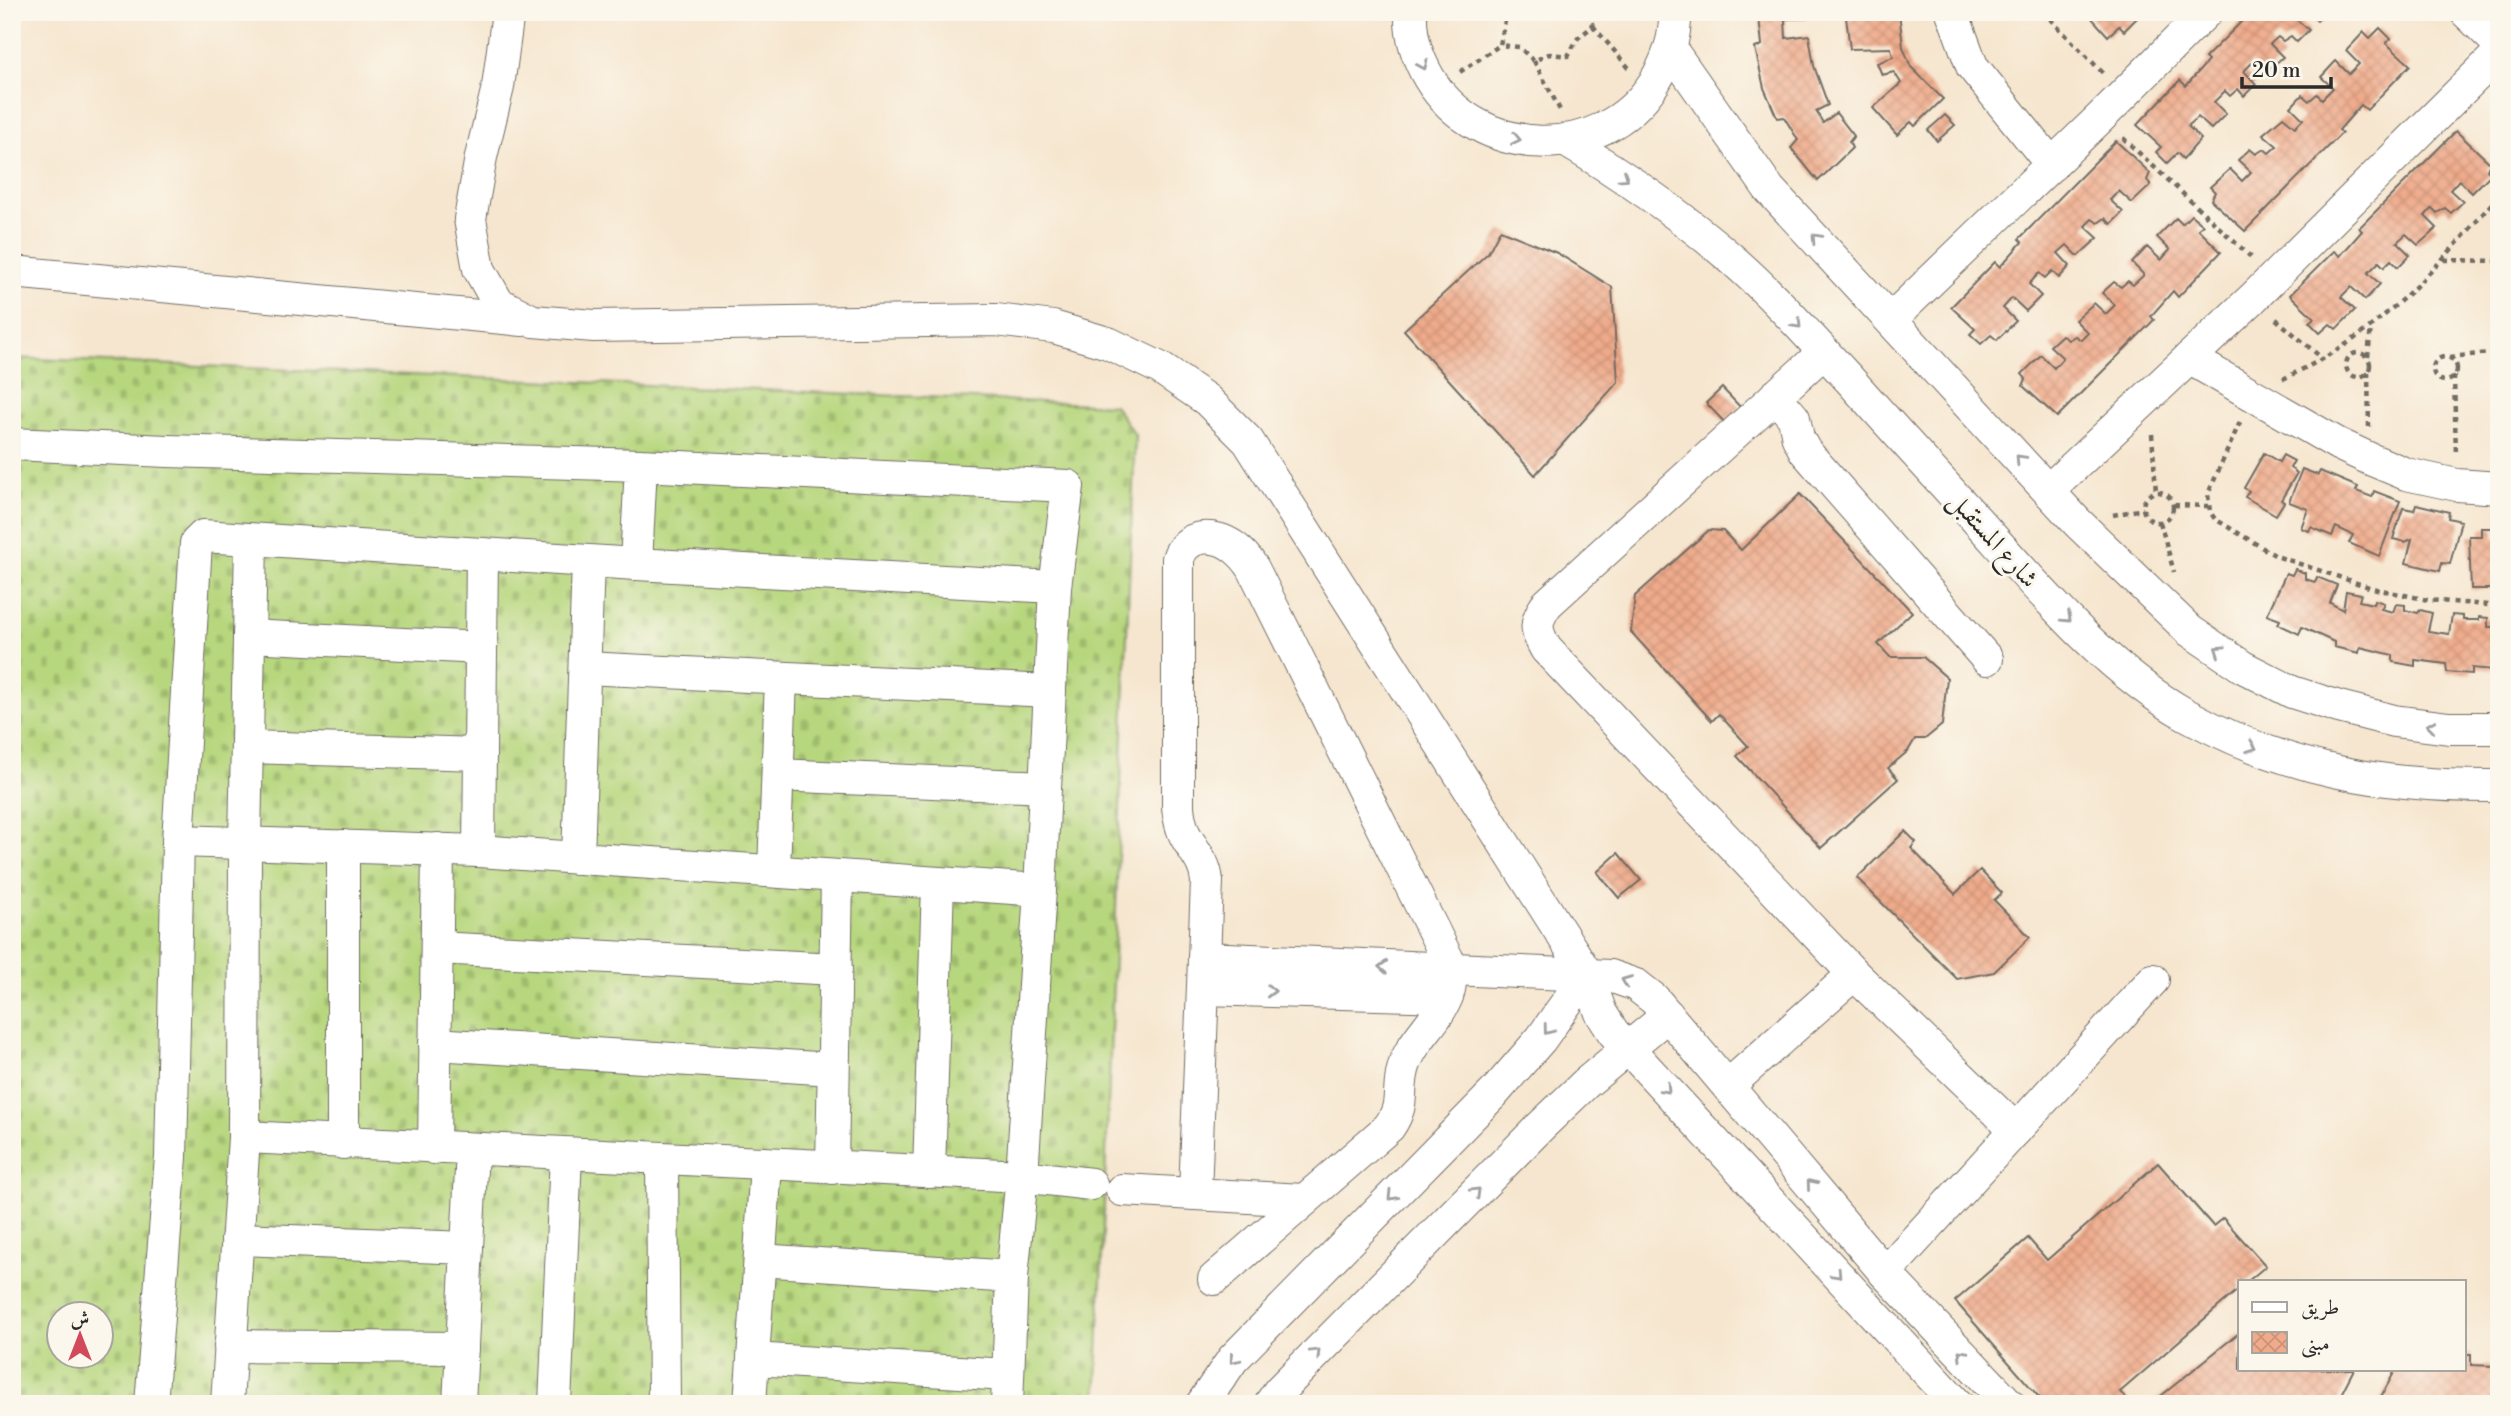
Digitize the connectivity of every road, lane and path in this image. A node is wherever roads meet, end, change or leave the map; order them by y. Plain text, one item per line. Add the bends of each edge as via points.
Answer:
1 (508, 12) edge
2 (1411, 12) edge
3 (1498, 12) edge
4 (1588, 12) edge
5 (1675, 12) edge
6 (1952, 12) edge
7 (2043, 12) edge
8 (2206, 12) edge
9 (2466, 12) edge
10 (1593, 26) junction
11 (2499, 44) edge
12 (1500, 45) junction
13 (1670, 48) junction
14 (2499, 53) edge
15 (1535, 61) junction
16 (1435, 88) junction
17 (1649, 90) junction
18 (2124, 95) junction
19 (2101, 117) junction
20 (1571, 140) junction
21 (2052, 165) junction
22 (2443, 260) dead end
23 (2499, 261) edge
24 (12, 272) edge
25 (2263, 288) junction
26 (1891, 319) junction
27 (533, 321) junction
28 (2371, 327) dead end
29 (1824, 352) junction
30 (2499, 352) edge
31 (2449, 357) junction
32 (2189, 358) junction
33 (2368, 358) junction
34 (2323, 359) dead end
35 (2368, 372) junction
36 (2454, 376) junction
37 (2149, 395) junction
38 (1775, 396) junction
39 (12, 444) edge
40 (2370, 459) junction
41 (641, 465) junction
42 (2457, 485) junction
43 (2499, 488) edge
44 (2049, 490) junction
45 (2156, 492) junction
46 (2174, 505) junction
47 (2208, 506) dead end
48 (251, 540) junction
49 (482, 554) junction
50 (588, 561) junction
51 (636, 564) junction
52 (1055, 587) junction
53 (249, 636) junction
54 (481, 648) junction
55 (1987, 659) dead end
56 (584, 668) junction
57 (781, 678) junction
58 (1050, 691) junction
59 (2499, 728) edge
60 (247, 747) junction
61 (480, 754) junction
62 (778, 775) junction
63 (2499, 786) edge
64 (1045, 788) junction
65 (178, 841) junction
66 (245, 842) junction
67 (343, 846) junction
68 (438, 849) junction
69 (479, 851) junction
70 (578, 858) junction
71 (774, 871) junction
72 (837, 876) junction
73 (938, 883) junction
74 (1040, 890) junction
75 (437, 948) junction
76 (836, 969) junction
77 (1203, 973) junction
78 (1587, 974) junction
79 (1854, 974) junction
80 (2153, 980) dead end
81 (1449, 983) junction
82 (1668, 1015) junction
83 (435, 1044) junction
84 (1629, 1048) junction
85 (834, 1069) junction
86 (1729, 1085) junction
87 (2016, 1130) junction
88 (244, 1137) junction
89 (343, 1143) junction
90 (433, 1148) junction
91 (472, 1150) junction
92 (566, 1155) junction
93 (662, 1159) junction
94 (766, 1164) junction
95 (832, 1168) junction
96 (929, 1172) junction
97 (1021, 1177) junction
98 (1091, 1184) dead end
99 (1122, 1190) dead end
100 (1195, 1194) junction
101 (1304, 1200) junction
102 (237, 1239) junction
103 (467, 1248) junction
104 (760, 1260) junction
105 (1885, 1273) junction
106 (1012, 1277) junction
107 (1214, 1279) dead end
108 (230, 1346) junction
109 (462, 1348) junction
110 (753, 1359) junction
111 (1007, 1389) edge
112 (151, 1404) edge
113 (226, 1404) edge
114 (459, 1404) edge
115 (555, 1404) edge
116 (664, 1404) edge
117 (750, 1404) edge
118 (1202, 1404) edge
119 (1270, 1404) edge
120 (1957, 1404) edge
121 (2009, 1404) edge

1 - 27 street via 498,87 470,219 479,269 498,303
2 -> 16 street via 1414,42
3 - 12 path via 1505,21
4 - 10 path
5 - 13 street
6 - 21 street via 1972,66
7 - 18 path
8 - 18 street
9 - 11 street
10 - 15 path via 1578,38 1568,56 1549,54
10 - 17 path
12 - 15 path via 1519,47
12 - 16 path
13 - 17 street
26 -> 13 street via 1769,189
14 - 25 street
15 - 20 path
16 -> 20 street via 1455,110 1507,138 1537,143
17 - 20 street via 1629,112 1604,128
18 - 19 street
19 - 21 street
19 - 25 path
20 -> 29 street, شارع المستقبل via 1734,262
21 - 26 street
22 - 23 path
24 - 27 street
25 - 32 street
25 - 34 path
44 -> 26 street
27 - 78 street via 594,326 996,320 1053,327 1108,343 1160,368 1207,400 1248,441
28 - 33 path
29 - 38 street
29 -> 63 street, شارع المستقبل via 2059,611 2138,682 2184,714 2293,762 2360,778
30 - 31 path
31 - 36 path via 2457,369
31 - 36 path via 2441,357 2433,369 2441,380
32 - 37 street
32 - 40 street
33 - 35 path
33 - 35 path via 2355,354 2346,365 2355,377
35 - 40 path
36 - 42 path
37 - 44 street
37 - 45 path
38 - 55 street via 1794,418 1805,451
38 - 79 street via 1548,604 1538,617 1537,633 1546,649
39 - 41 street
40 - 42 street via 2406,474
41 - 51 street
41 - 52 street via 1068,486
42 - 43 street
59 -> 44 street via 2394,721 2292,692 2243,667 2190,631
45 - 46 path via 2170,497
45 - 46 path via 2144,501 2146,516 2161,522 2168,519
46 - 47 path
48 - 49 street
48 - 53 street
48 - 65 street via 203,536 196,543
49 - 50 street
49 - 54 street
50 - 51 street
50 - 56 street
51 - 52 street
52 - 58 street
53 - 54 street
53 - 60 street
54 - 61 street
56 - 57 street
56 - 70 street
57 - 58 street
57 - 62 street
58 - 64 street
60 - 61 street
60 - 66 street
61 - 69 street
62 - 64 street
62 - 71 street
64 - 74 street
65 - 66 street
65 - 112 street via 171,1157
66 - 67 street
66 - 88 street
67 - 68 street
67 - 89 street
68 - 69 street
68 - 75 street
69 - 70 street
70 - 71 street
71 - 72 street
72 - 73 street
72 - 76 street
73 - 74 street
73 - 96 street
74 - 97 street
75 - 76 street
75 - 83 street
76 - 85 street
77 - 81 street
77 - 81 street via 1205,868 1184,833 1178,807 1178,559 1180,550 1195,538 1219,539 1233,546 1253,568 1447,958
77 - 100 street
78 - 81 street
82 -> 78 street via 1636,985
78 - 84 street via 1601,1013
78 -> 118 street via 1541,1039 1494,1093 1233,1359
79 - 86 street
79 - 87 street
80 - 87 street
81 - 101 street via 1409,1055 1393,1121
82 - 84 street
82 - 86 street
83 - 85 street
83 - 90 street
119 -> 84 street via 1539,1128
84 -> 120 street
85 - 95 street
105 -> 86 street
87 - 105 street
88 - 89 street
88 - 102 street
89 - 90 street
90 - 91 street
91 - 92 street
91 - 103 street
92 - 93 street
92 - 115 street
93 - 94 street
93 - 116 street
94 - 95 street
94 - 104 street
95 - 96 street
96 - 97 street
97 - 98 street
97 - 106 street
99 - 100 street
100 - 101 street
101 - 107 street
102 - 103 street
102 - 108 street
103 - 109 street
104 - 106 street
104 - 110 street
121 -> 105 street
106 - 111 street
108 - 109 street
108 - 113 street
109 - 114 street
110 - 111 street
110 - 117 street

